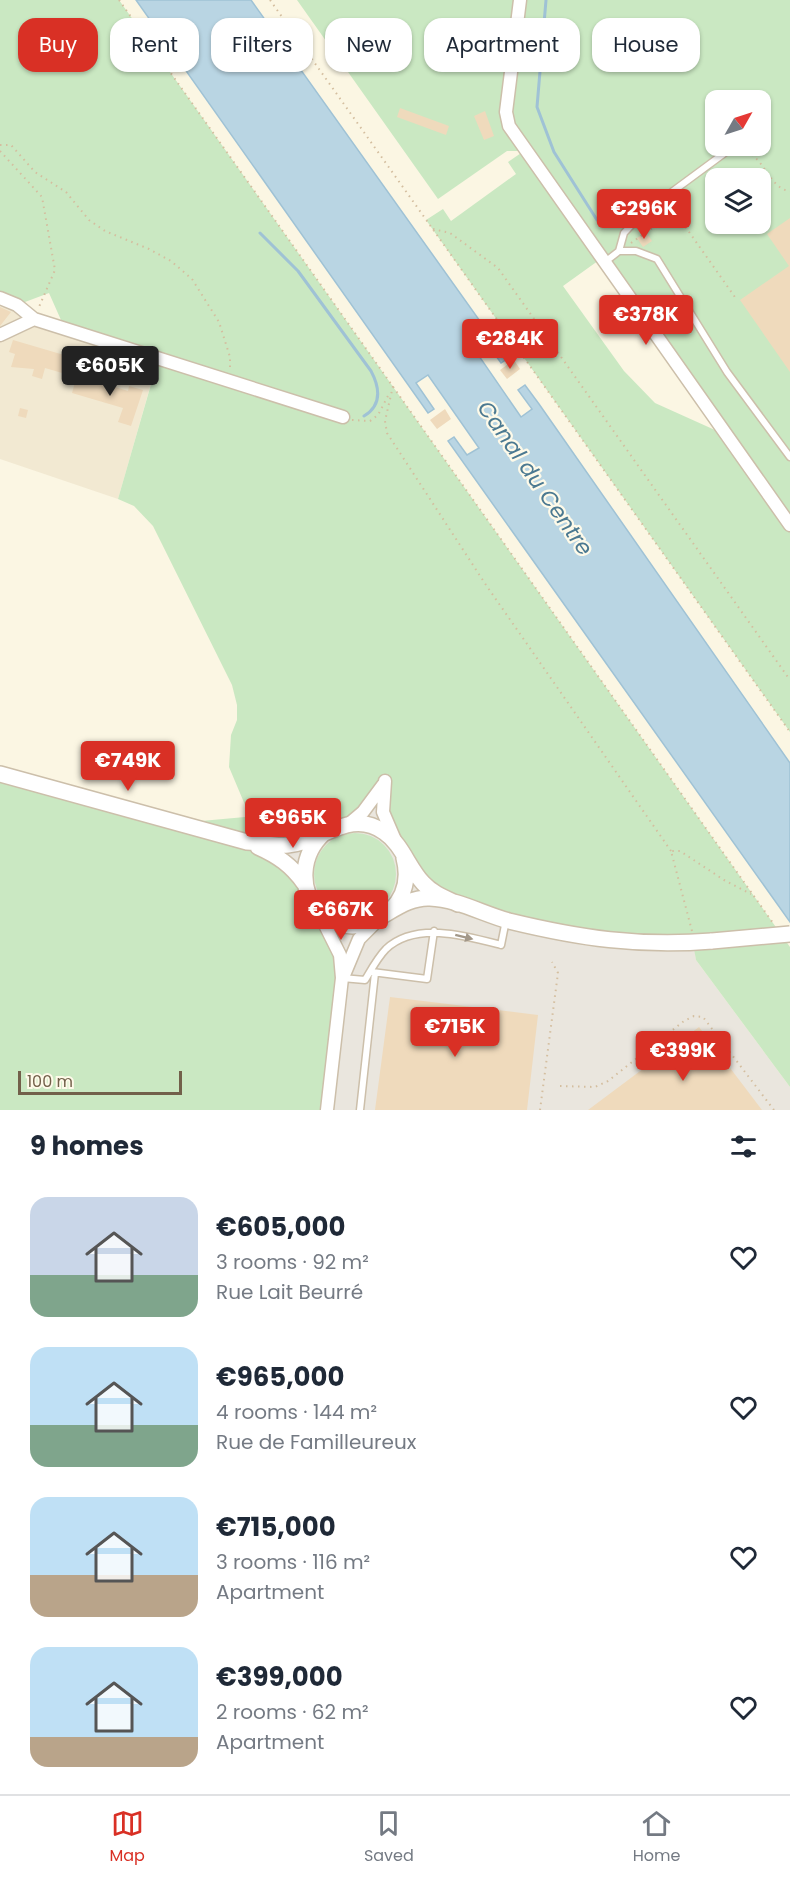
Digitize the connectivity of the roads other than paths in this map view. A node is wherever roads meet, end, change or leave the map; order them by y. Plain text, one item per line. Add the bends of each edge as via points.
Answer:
1 (520, 0) edge
2 (721, 156) edge
3 (619, 251) junction
4 (604, 262) junction
5 (0, 298) edge
6 (34, 320) junction
7 (0, 335) edge
8 (343, 417) road end
9 (790, 457) edge
10 (790, 525) edge
11 (0, 774) edge
12 (350, 823) junction
13 (324, 833) junction
14 (247, 842) junction
15 (400, 850) junction
16 (304, 883) junction
17 (458, 904) junction
18 (317, 909) junction
19 (382, 918) junction
20 (506, 920) junction
21 (434, 931) junction
22 (784, 932) edge
23 (372, 972) junction
24 (342, 978) junction
25 (327, 1110) edge
26 (360, 1110) edge

1 - 4 street via 506,112 509,126
2 - 3 lane via 642,214 624,233
3 - 4 lane
3 - 9 lane via 636,250 657,259 727,372
4 - 10 street
5 - 6 street via 17,305
6 - 7 street
6 - 8 street
11 - 14 street
12 - 13 street
12 - 15 street via 367,824 383,831
12 - 15 street via 372,802 385,781 383,812
13 - 14 street via 289,845
13 - 16 street via 305,860
14 - 16 street via 277,855 294,868
15 - 17 street via 423,883
15 - 19 street via 406,867 404,891
16 - 18 street
17 - 19 street via 430,898 413,901
17 - 20 street
18 - 19 street via 347,925
18 - 24 street via 340,955
19 - 24 street via 359,939
21 -> 20 lane via 501,945
20 - 22 street, bridge via 585,938 662,945
21 - 23 lane via 386,949
21 - 23 lane via 427,980
23 - 24 lane via 365,980
23 - 26 lane
24 - 25 street

